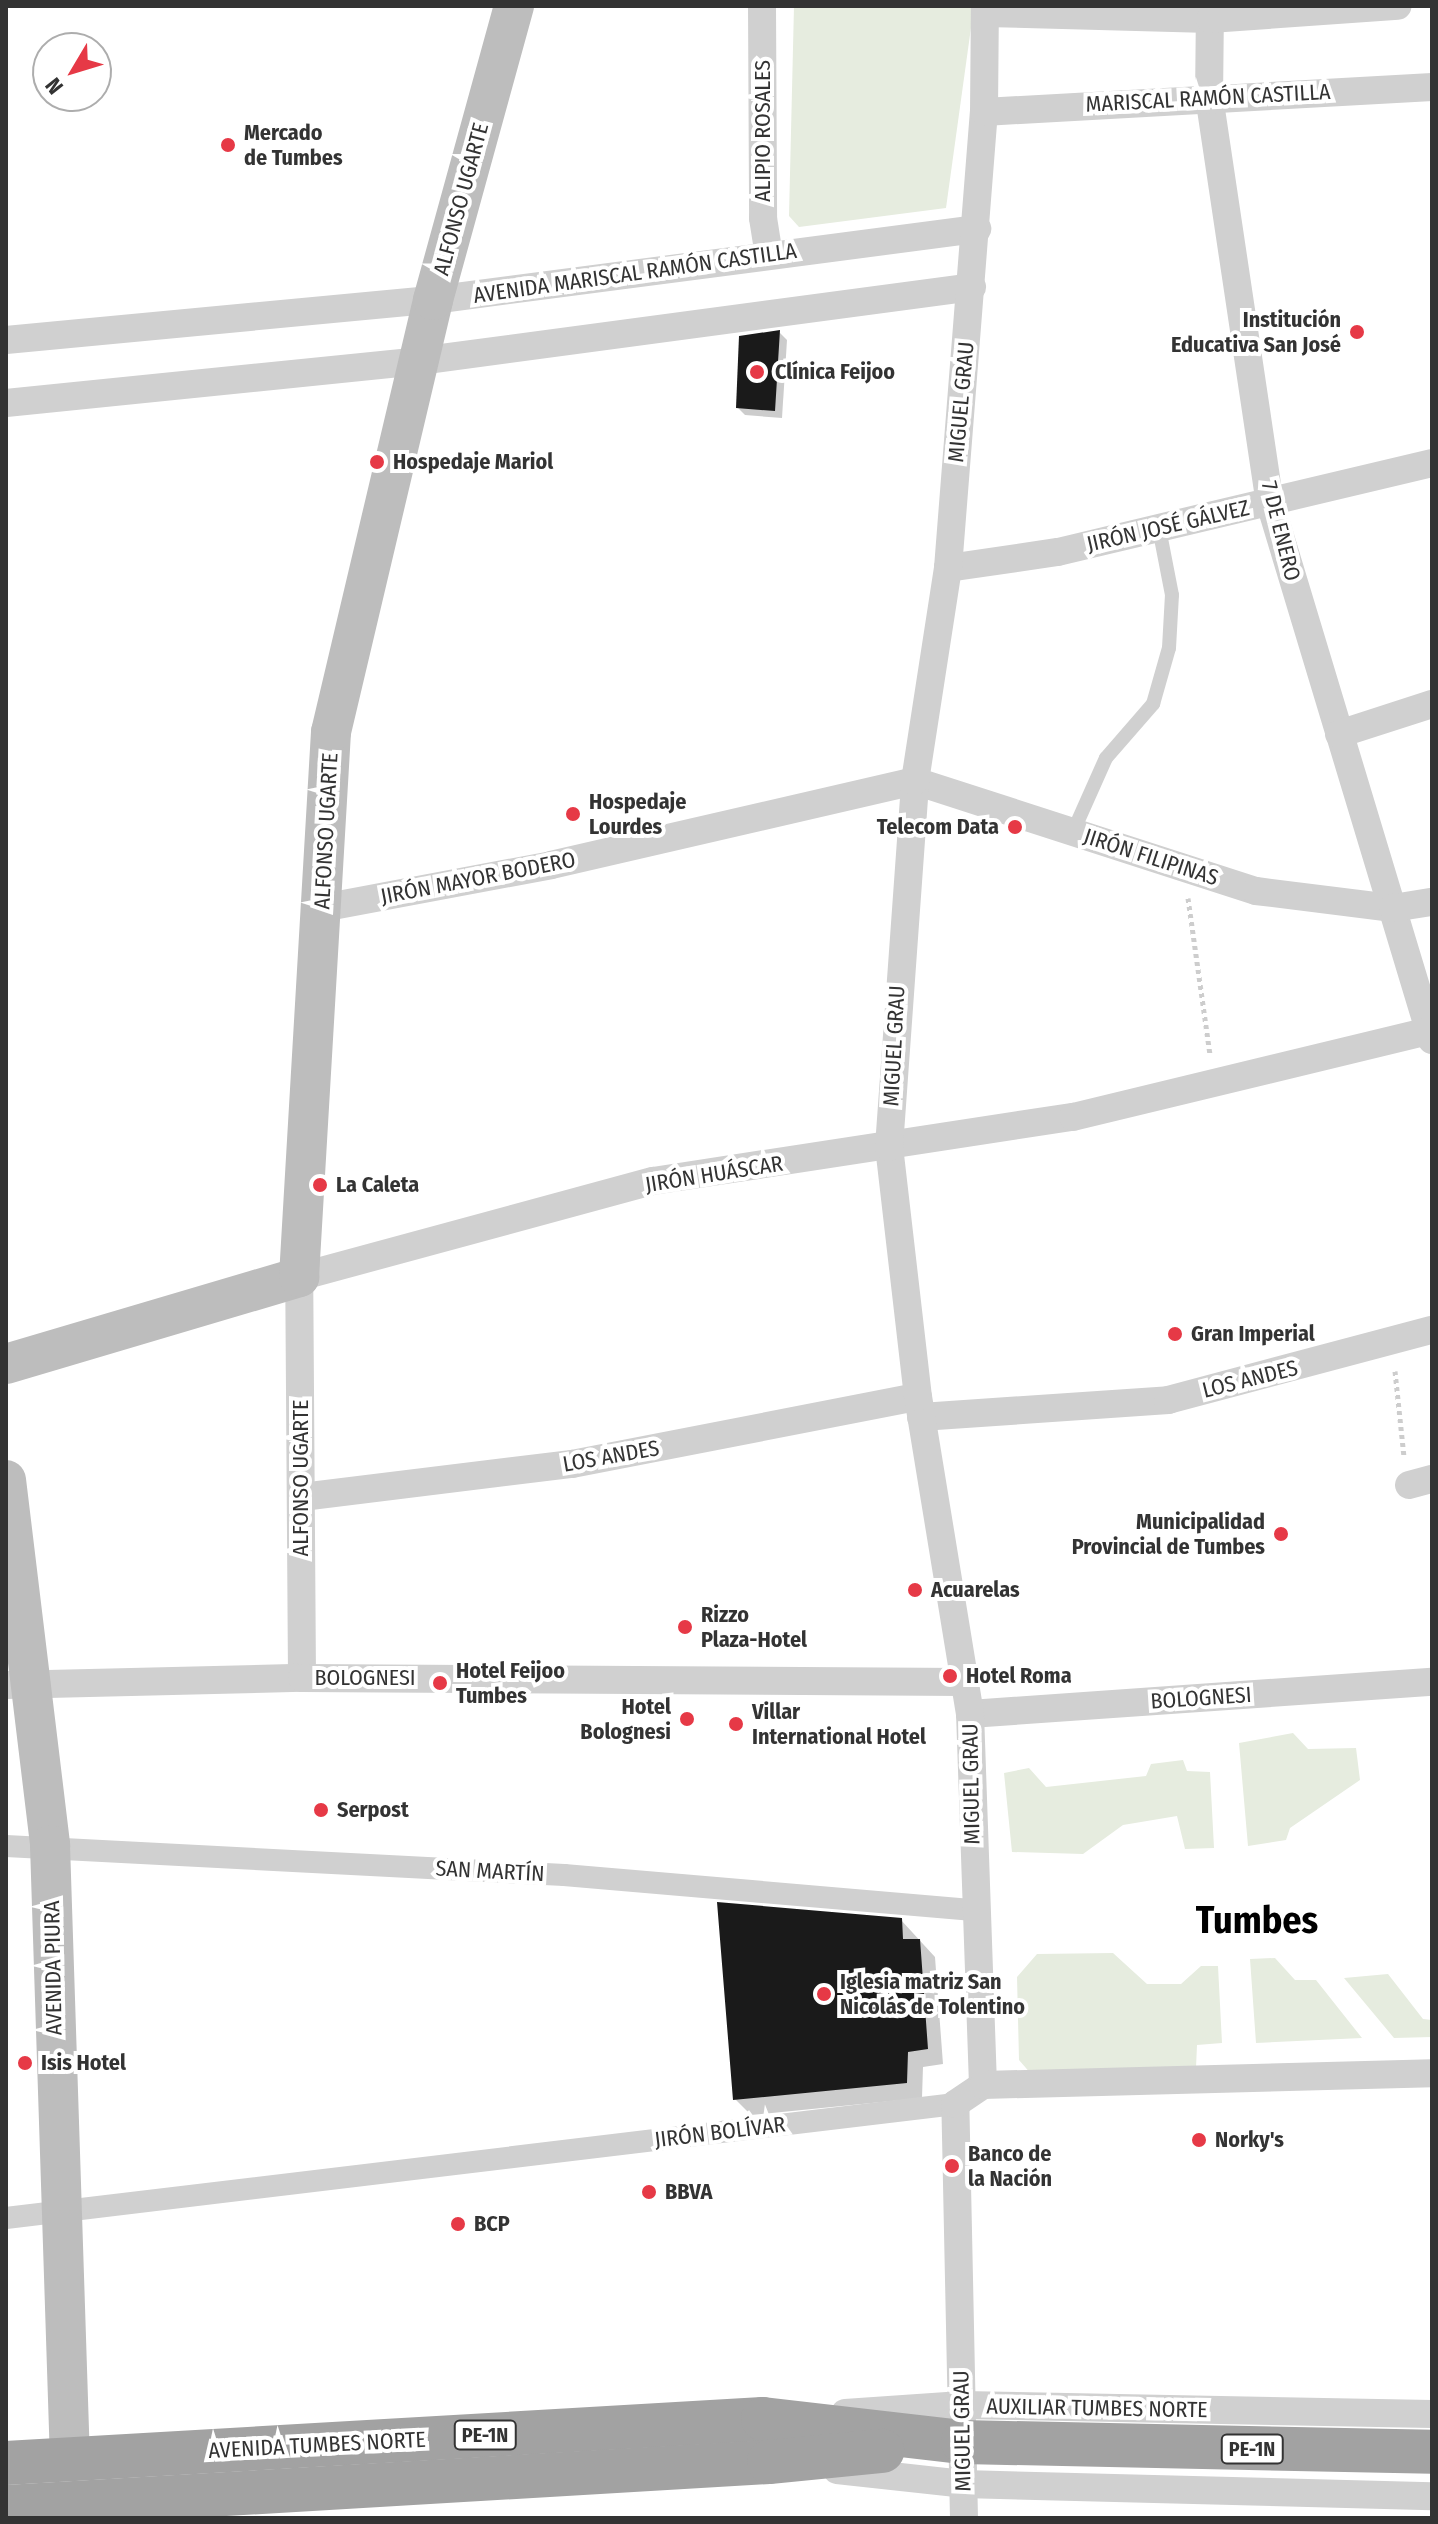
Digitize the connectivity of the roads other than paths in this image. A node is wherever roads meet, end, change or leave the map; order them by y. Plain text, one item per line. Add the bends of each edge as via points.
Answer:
1 (514, 6) edge
2 (762, 6) edge
3 (1398, 6) edge
4 (985, 9) edge
5 (1210, 12) edge
6 (1432, 87) edge
7 (1209, 96) junction
8 (984, 112) junction
9 (977, 229) junction
10 (769, 255) junction
11 (972, 287) junction
12 (433, 300) junction
13 (6, 340) edge
14 (419, 361) junction
15 (6, 403) edge
16 (1432, 463) edge
17 (1270, 503) junction
18 (1159, 528) junction
19 (948, 568) junction
20 (1432, 704) edge
21 (1339, 734) junction
22 (915, 781) junction
23 (1073, 832) junction
24 (1432, 902) edge
25 (322, 908) junction
26 (1393, 908) junction
27 (1431, 1033) edge
28 (889, 1147) junction
29 (299, 1277) junction
30 (1432, 1330) edge
31 (6, 1364) edge
32 (920, 1407) junction
33 (6, 1480) edge
34 (302, 1497) junction
35 (302, 1678) junction
36 (964, 1682) junction
37 (1432, 1682) edge
38 (20, 1685) edge
39 (970, 1714) junction
40 (50, 1845) junction
41 (6, 1846) edge
42 (974, 1910) junction
43 (1432, 2073) edge
44 (983, 2085) junction
45 (955, 2104) junction
46 (59, 2213) junction
47 (6, 2218) edge
48 (1432, 2414) edge
49 (963, 2444) junction
50 (1432, 2452) edge
51 (70, 2460) junction
52 (6, 2463) edge
53 (1432, 2496) edge
54 (6, 2507) edge
55 (71, 2511) edge
56 (964, 2518) edge

1 - 12 main road, ALFONSO UGARTE
2 - 10 street, ALIPIO ROSALES via 763,218
3 - 5 street
4 - 5 street
4 - 8 street, MIGUEL GRAU
5 - 7 street, 7 DE ENERO
6 - 7 street, MARISCAL RAMÓN CASTILLA
7 - 8 street, MARISCAL RAMÓN CASTILLA
7 - 17 street, 7 DE ENERO
8 - 9 street, MIGUEL GRAU
9 - 10 street, AVENIDA MARISCAL RAMÓN CASTILLA
9 - 11 street, MIGUEL GRAU
10 - 12 street, AVENIDA MARISCAL RAMÓN CASTILLA
11 - 14 street
11 - 19 street, MIGUEL GRAU
12 - 13 street, AVENIDA MARISCAL RAMÓN CASTILLA
12 - 14 main road, ALFONSO UGARTE
14 - 15 street
14 - 25 main road, ALFONSO UGARTE via 331,732
16 - 17 street, JIRÓN JOSÉ GÁLVEZ
17 - 18 street, JIRÓN JOSÉ GÁLVEZ
17 - 21 street, 7 DE ENERO
18 - 19 street, JIRÓN JOSÉ GÁLVEZ via 1058,552
18 - 23 lane via 1172,595 1169,648 1153,704 1106,758
19 - 22 street, MIGUEL GRAU
20 - 21 street
21 - 26 street, 7 DE ENERO
22 - 23 street, JIRÓN FILIPINAS
22 - 25 street, JIRÓN MAYOR BODERO via 551,865
22 - 28 street, MIGUEL GRAU
23 - 26 street, JIRÓN FILIPINAS via 1256,891
24 - 26 street, JIRÓN FILIPINAS
25 - 29 main road, ALFONSO UGARTE
26 - 27 street, 7 DE ENERO
27 - 28 street, JIRÓN HUÁSCAR via 1073,1117
28 - 29 street, JIRÓN HUÁSCAR via 653,1181
28 - 32 street, MIGUEL GRAU
29 - 31 main road, JIRÓN HUÁSCAR
29 - 34 street, ALFONSO UGARTE
30 - 32 street, LOS ANDES via 1168,1400
32 - 34 street, LOS ANDES via 572,1464
32 - 36 street, MIGUEL GRAU
33 - 38 main road, AVENIDA PIURA
34 - 35 street, ALFONSO UGARTE
35 - 36 street, BOLOGNESI
35 - 38 street, BOLOGNESI
36 - 39 street, MIGUEL GRAU
37 - 39 street, BOLOGNESI
38 - 40 main road, AVENIDA PIURA
39 - 42 street, MIGUEL GRAU
40 - 41 street, SAN MARTÍN
40 - 42 street, SAN MARTÍN via 564,1875
40 - 46 main road, AVENIDA PIURA
42 - 44 street, MIGUEL GRAU
43 - 44 street
44 - 45 street, JIRÓN BOLÍVAR
45 - 46 street, JIRÓN BOLÍVAR
45 - 49 street, MIGUEL GRAU
46 - 47 street, JIRÓN BOLÍVAR
46 - 51 main road, AVENIDA PIURA
48 - 49 street, AUXILIAR TUMBES NORTE
49 - 50 highway, AVENIDA TUMBES NORTE / PE-1N
49 - 51 highway, AVENIDA TUMBES NORTE / PE-1N via 763,2419
49 - 53 street
49 - 55 highway, AVENIDA TUMBES NORTE / PE-1N
49 - 56 street, MIGUEL GRAU
51 - 52 highway, AVENIDA TUMBES NORTE / PE-1N
51 - 55 street, AVENIDA PIURA
54 - 55 highway, AVENIDA TUMBES NORTE / PE-1N

